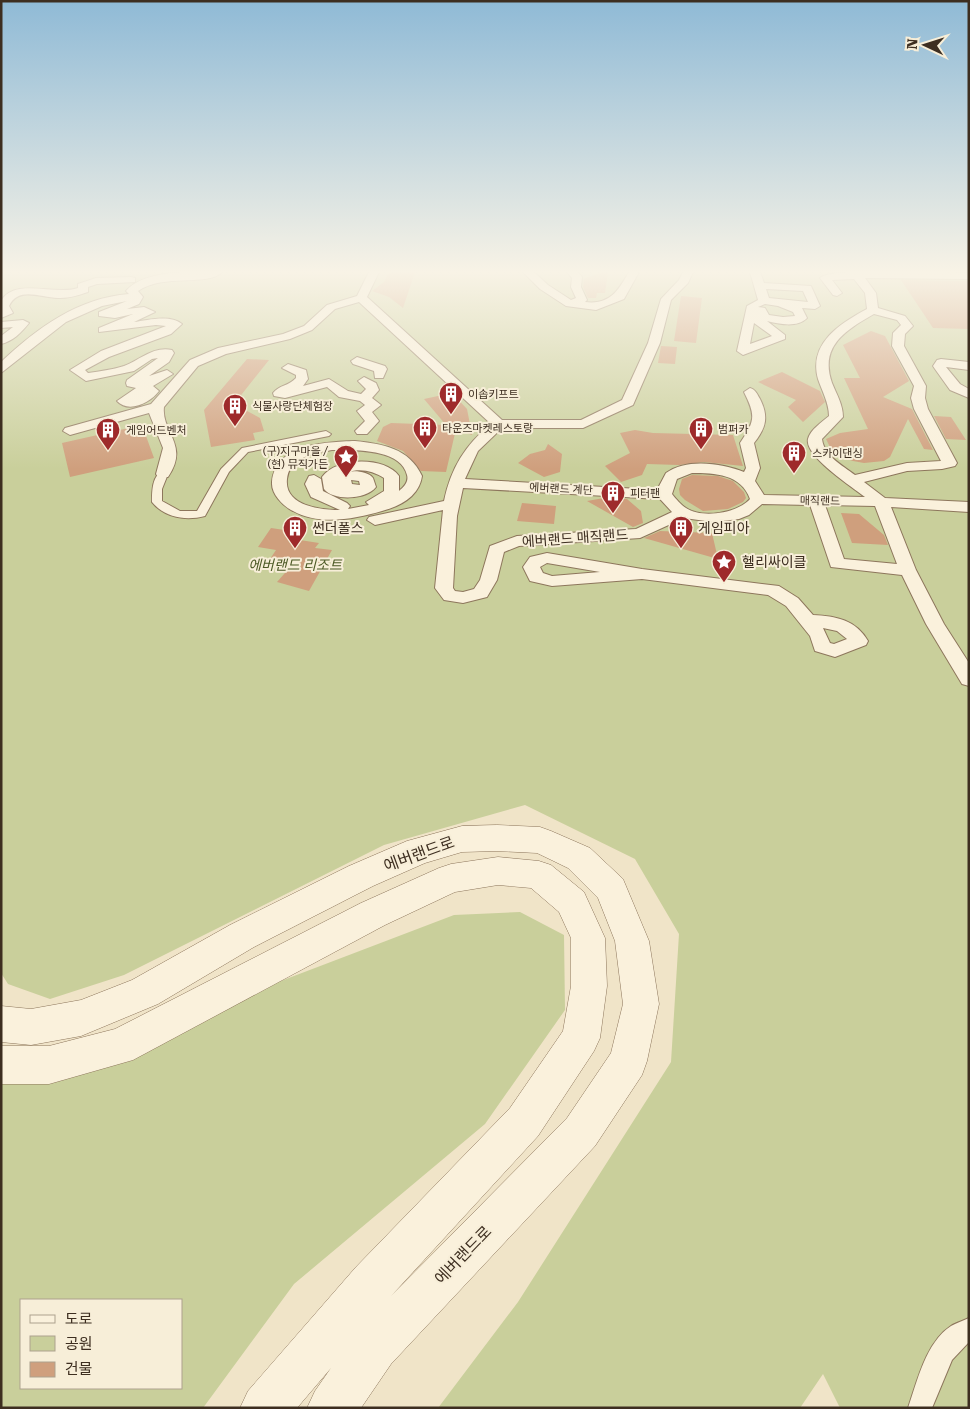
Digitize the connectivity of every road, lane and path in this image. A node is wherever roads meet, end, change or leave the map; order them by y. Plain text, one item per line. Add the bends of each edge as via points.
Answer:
1 (35, 338) edge
2 (151, 338) edge
3 (283, 338) edge
4 (405, 338) edge
5 (655, 338) edge
6 (833, 338) edge
7 (898, 338) edge
8 (357, 361) dead end
9 (194, 363) junction
10 (969, 366) edge
11 (288, 368) dead end
12 (1, 369) edge
13 (379, 375) dead end
14 (364, 381) dead end
15 (920, 386) junction
16 (146, 387) junction
17 (955, 387) junction
18 (133, 389) junction
19 (750, 392) dead end
20 (969, 394) edge
21 (364, 398) junction
22 (157, 406) junction
23 (499, 424) junction
24 (70, 431) dead end
25 (362, 431) dead end
26 (326, 434) dead end
27 (162, 474) joint
28 (314, 479) dead end
29 (853, 480) junction
30 (747, 481) junction
31 (457, 483) junction
32 (664, 495) junction
33 (758, 499) junction
34 (816, 501) junction
35 (881, 502) junction
36 (335, 503) junction
37 (392, 503) junction
38 (451, 504) junction
39 (368, 506) junction
40 (969, 507) edge
41 (682, 513) junction
42 (336, 528) dead end
43 (908, 570) junction
44 (642, 574) junction
45 (808, 621) dead end
46 (969, 679) edge
47 (1, 1024) edge
48 (1, 1065) edge
49 (969, 1330) edge
50 (265, 1408) edge
51 (332, 1408) edge
52 (920, 1408) edge

1 - 12 street
2 - 18 street via 105,354 76,370 86,377 108,374 130,368 149,356 168,353
3 - 9 street via 222,351
4 - 23 street
5 - 23 street via 628,402 582,424
6 - 29 street via 821,363 836,417 815,439 816,448
7 - 15 street via 898,346
8 - 13 street via 381,369
9 - 16 street via 151,380
9 - 22 street
10 - 17 street via 940,363
11 - 21 street via 308,375 290,391 329,383 344,394
14 - 21 street via 373,390
15 - 17 street
15 - 29 street via 921,409 950,463 893,470
16 - 18 street
16 - 18 street via 153,391 138,402 124,401
17 - 20 street
19 - 30 street via 759,410 760,424 747,443 753,468
21 - 25 street via 374,405 364,411 372,421
22 - 24 street
22 - 27 street via 156,414 170,448
23 - 31 street, 에버랜드 매직랜드 via 472,449 459,469
26 - 27 lane via 245,450 225,471 201,514 170,513 157,502
28 - 36 street via 316,494
29 - 35 street
30 - 32 street via 717,470 677,471 670,477
30 - 33 street
31 - 32 street, 에버랜드 계단
31 - 38 street, 에버랜드 매직랜드
32 - 41 street
33 - 34 street, 매직랜드
33 - 41 street via 752,508 728,516 707,518
34 - 35 street, 매직랜드
34 - 43 street via 837,563
35 - 40 street, 매직랜드
35 - 43 street
36 - 39 street via 340,506
36 - 39 street via 364,499 378,493 382,480 354,472 344,478 353,475 366,478 368,487 356,494 332,489 329,477 338,468 356,464 392,476 391,493
37 - 37 street via 348,516 307,511 283,495 278,484 289,461 302,453 339,444 360,445 407,461 414,478 411,490
37 - 39 street
38 - 41 street, 에버랜드 매직랜드 via 444,588 450,596 464,599 479,595 488,586 496,549 517,541 640,533
38 - 42 street
43 - 46 street via 935,624
44 - 44 street via 552,581 536,577 531,567 536,561 547,558
44 - 45 street via 773,590 792,602
47 - 51 street, 에버랜드로 via 31,1027 90,1014 145,992 242,936 361,876 418,851 462,839 540,840 579,858 611,890 632,941 642,1004 628,1061 581,1132 374,1347
48 - 50 street via 49,1065 120,1046 373,914 451,878 498,871 539,875 572,902 588,938 589,986 580,1038 524,1122 372,1283
49 - 52 lane via 962,1332 944,1351

